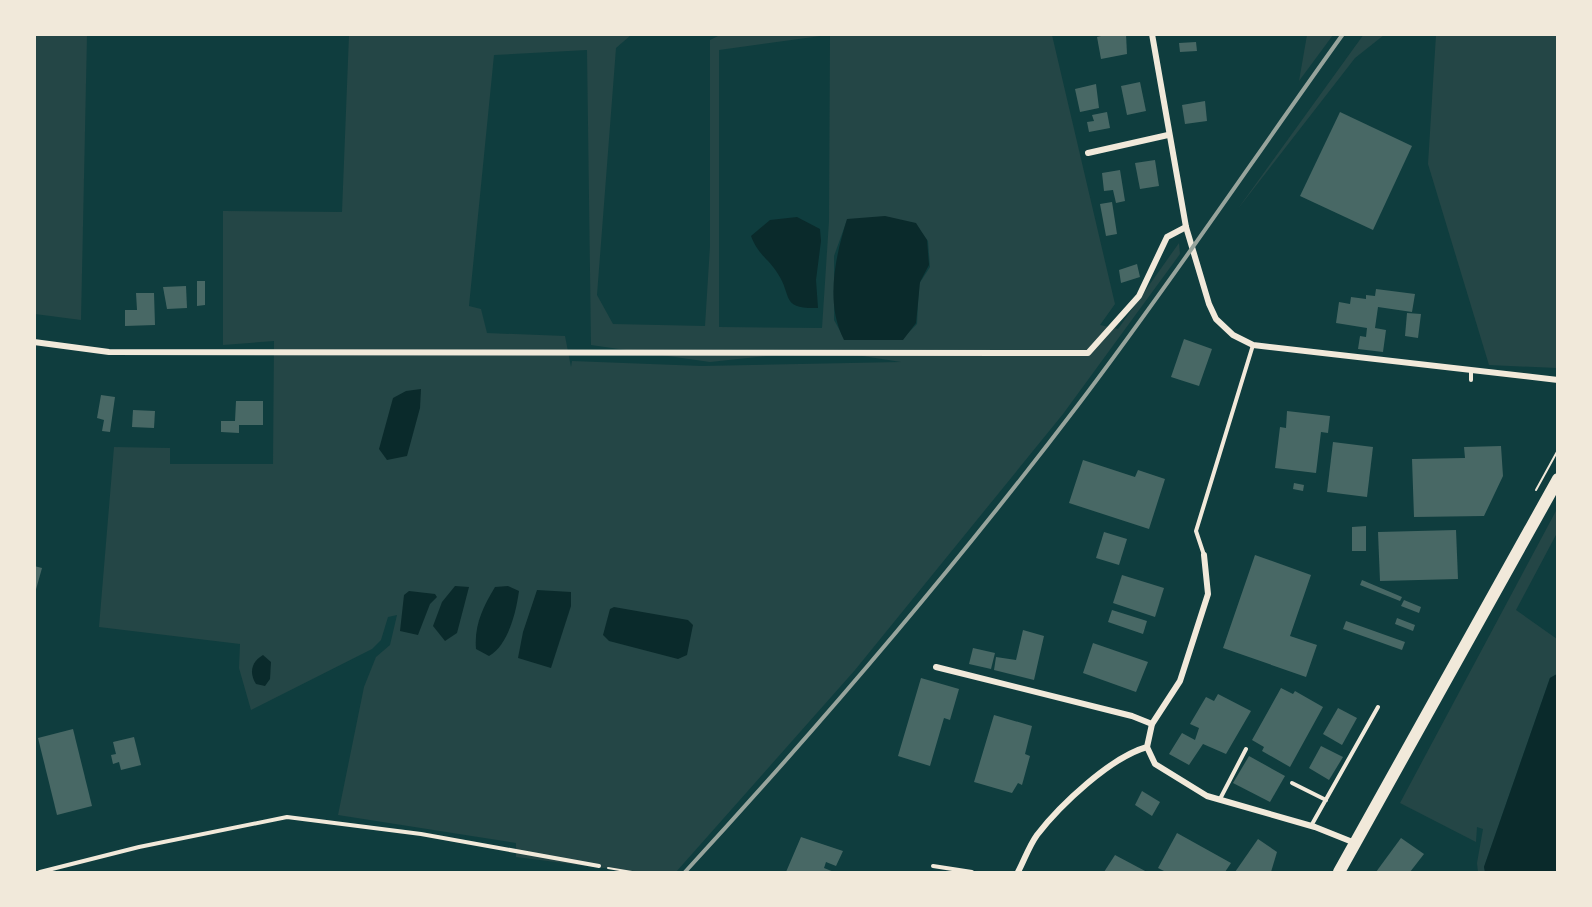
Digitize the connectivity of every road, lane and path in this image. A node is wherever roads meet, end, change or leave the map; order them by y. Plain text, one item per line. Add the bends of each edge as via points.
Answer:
1 (1152, 34) edge
2 (1168, 135) junction
3 (1088, 153) dead end
4 (1186, 227) junction
5 (34, 342) edge
6 (1253, 345) junction
7 (1472, 369) junction
8 (1471, 380) dead end
9 (1557, 380) edge
10 (1557, 479) edge
11 (1204, 555) joint
12 (936, 667) dead end
13 (1377, 707) dead end
14 (1152, 724) junction
15 (1147, 747) junction
16 (1246, 749) dead end
17 (1292, 783) dead end
18 (1220, 800) junction
19 (1326, 800) junction
20 (1311, 826) junction
21 (1355, 843) junction
22 (599, 866) joint
23 (933, 866) dead end
24 (40, 873) edge
25 (632, 873) edge
26 (972, 873) edge
27 (1018, 873) edge
28 (1339, 873) edge

1 - 2 street
2 - 3 street
2 - 4 street
4 - 5 street via 1167,237 1139,296 1088,353 109,352
4 - 6 street via 1216,319 1233,335
6 - 7 street
6 - 11 lane via 1196,531
7 - 8 lane
7 - 9 street
10 - 21 main road
11 - 14 street via 1208,594 1180,681
12 - 14 street
13 - 19 lane
14 - 15 street
15 - 18 street via 1155,764
15 - 27 street via 1128,753 1089,783 1036,836
16 - 18 lane
17 - 19 lane
18 - 20 street
19 - 20 lane
20 - 21 street
21 - 28 main road
22 - 24 lane via 432,836 287,817 139,847
22 - 25 path
23 - 26 lane

